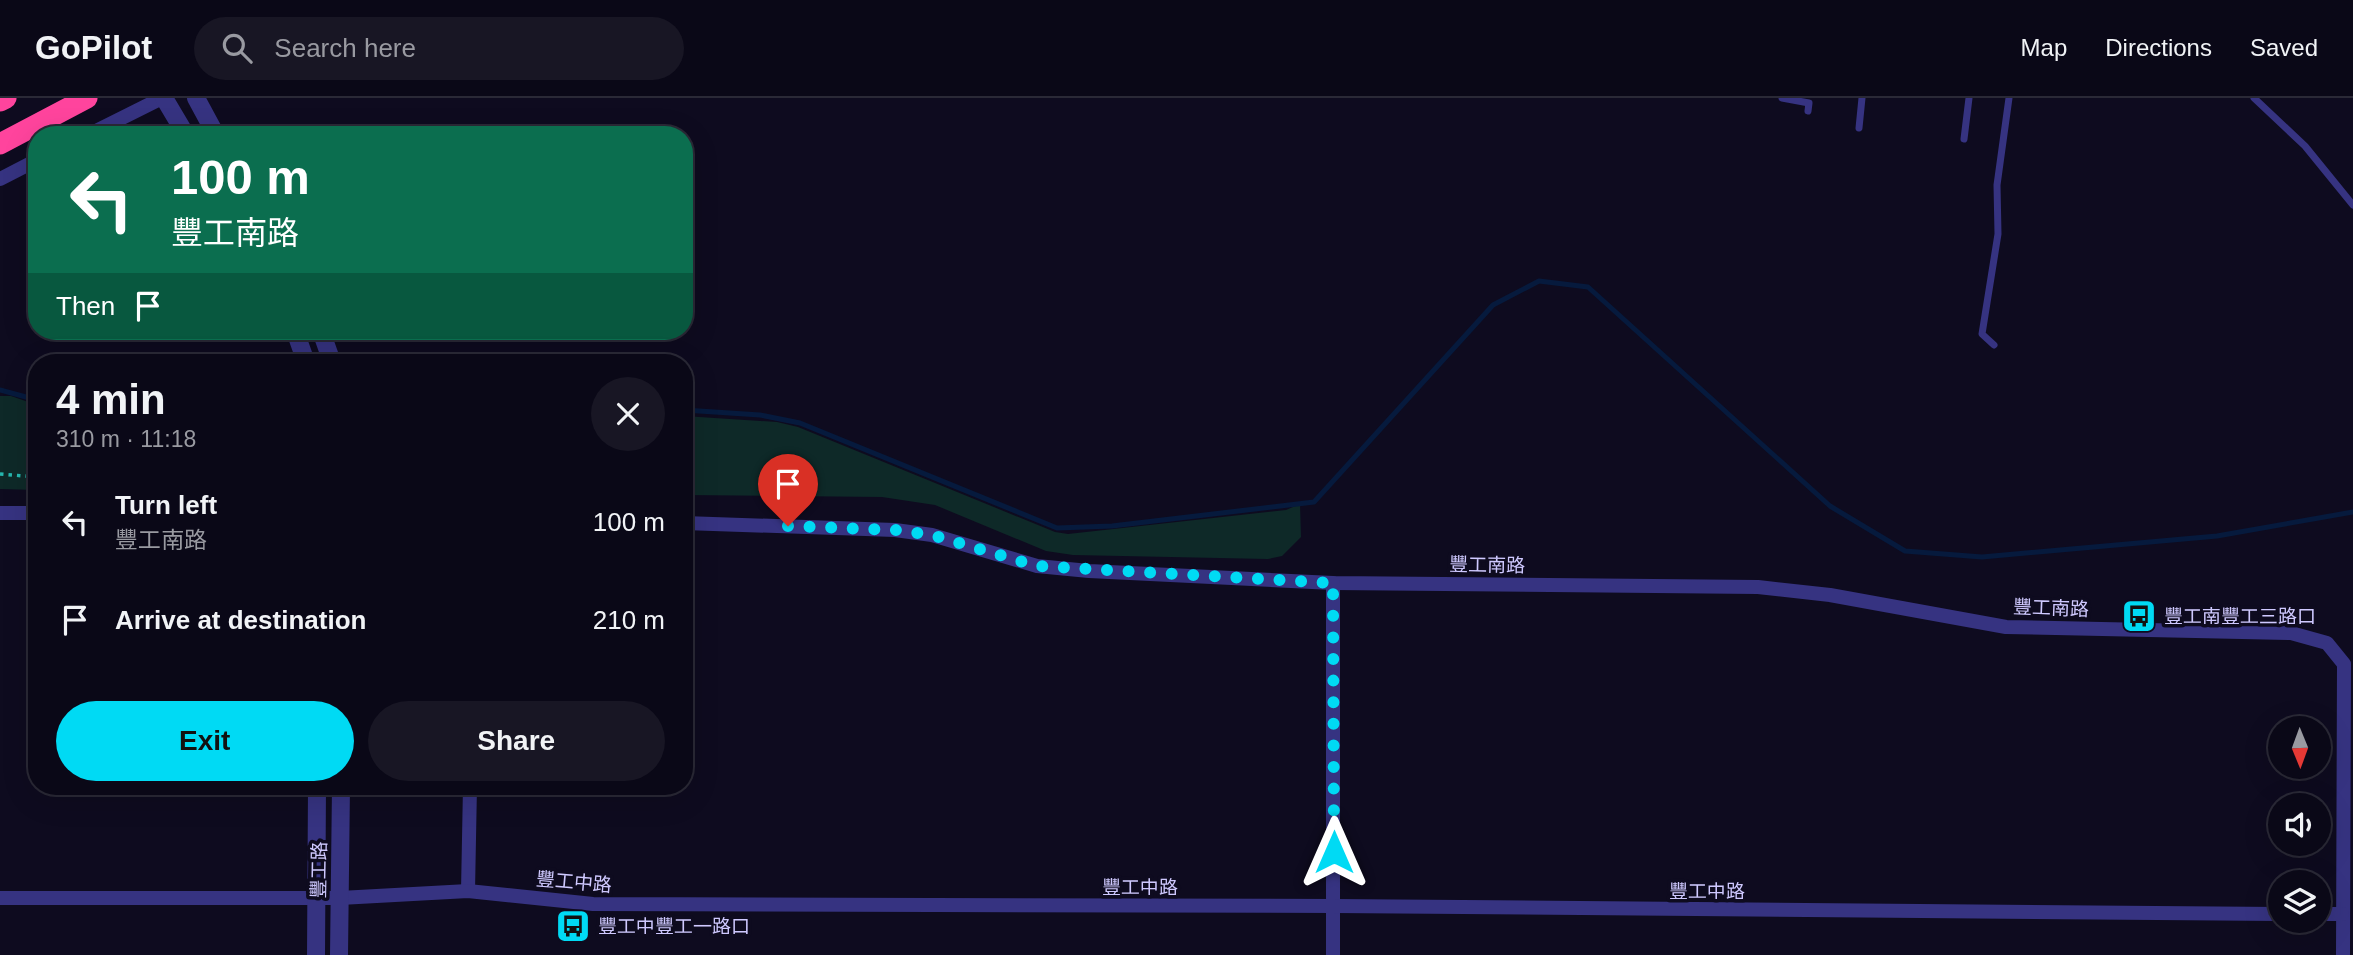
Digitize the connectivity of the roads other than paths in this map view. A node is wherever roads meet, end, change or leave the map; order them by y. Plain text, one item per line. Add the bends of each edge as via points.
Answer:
1 (6, 98) edge
2 (87, 98) edge
3 (163, 98) edge
4 (196, 98) edge
5 (1782, 98) edge
6 (1862, 98) edge
7 (1969, 98) edge
8 (2009, 98) edge
9 (2254, 98) edge
10 (0, 101) edge
11 (1808, 111) dead end
12 (34, 126) edge
13 (106, 126) edge
14 (180, 126) edge
15 (211, 126) edge
16 (1859, 128) dead end
17 (28, 129) edge
18 (1964, 139) dead end
19 (0, 144) edge
20 (28, 165) edge
21 (0, 179) edge
22 (2353, 205) edge
23 (1994, 345) dead end
24 (0, 513) edge
25 (28, 513) edge
26 (693, 523) edge
27 (1333, 583) junction
28 (317, 795) edge
29 (341, 795) edge
30 (470, 795) edge
31 (468, 891) junction
32 (0, 898) edge
33 (316, 898) junction
34 (340, 898) junction
35 (1334, 906) junction
36 (2268, 914) edge
37 (2331, 914) edge
38 (2342, 914) junction
39 (316, 955) edge
40 (339, 955) edge
41 (1333, 955) edge
42 (2343, 955) edge

1 - 10 highway
2 - 12 highway
3 - 13 street
3 - 14 street
4 - 15 street
5 - 11 lane via 1809,103
6 - 16 lane
7 - 18 lane
8 - 23 lane via 1997,185 1998,233 1982,334
9 - 22 lane via 2305,146
17 - 19 highway
20 - 21 street
24 - 25 street
26 - 27 street, 豐工南路 via 895,530 932,535 1037,566
27 - 35 street
27 - 38 street, 豐工南路 via 1758,587 1830,595 2006,627 2291,633 2327,643 2344,664 2346,698
28 - 33 street, 豐工路
29 - 34 street, 豐工路
30 - 31 street
31 - 34 street, 豐工中路
31 - 35 street, 豐工中路 via 593,904
32 - 33 street, 豐工中路
33 - 34 street, 豐工中路
33 - 39 street, 豐工路
34 - 40 street, 豐工路
35 - 36 street, 豐工中路
35 - 41 street
37 - 38 street
38 - 42 street, 豐工南路

